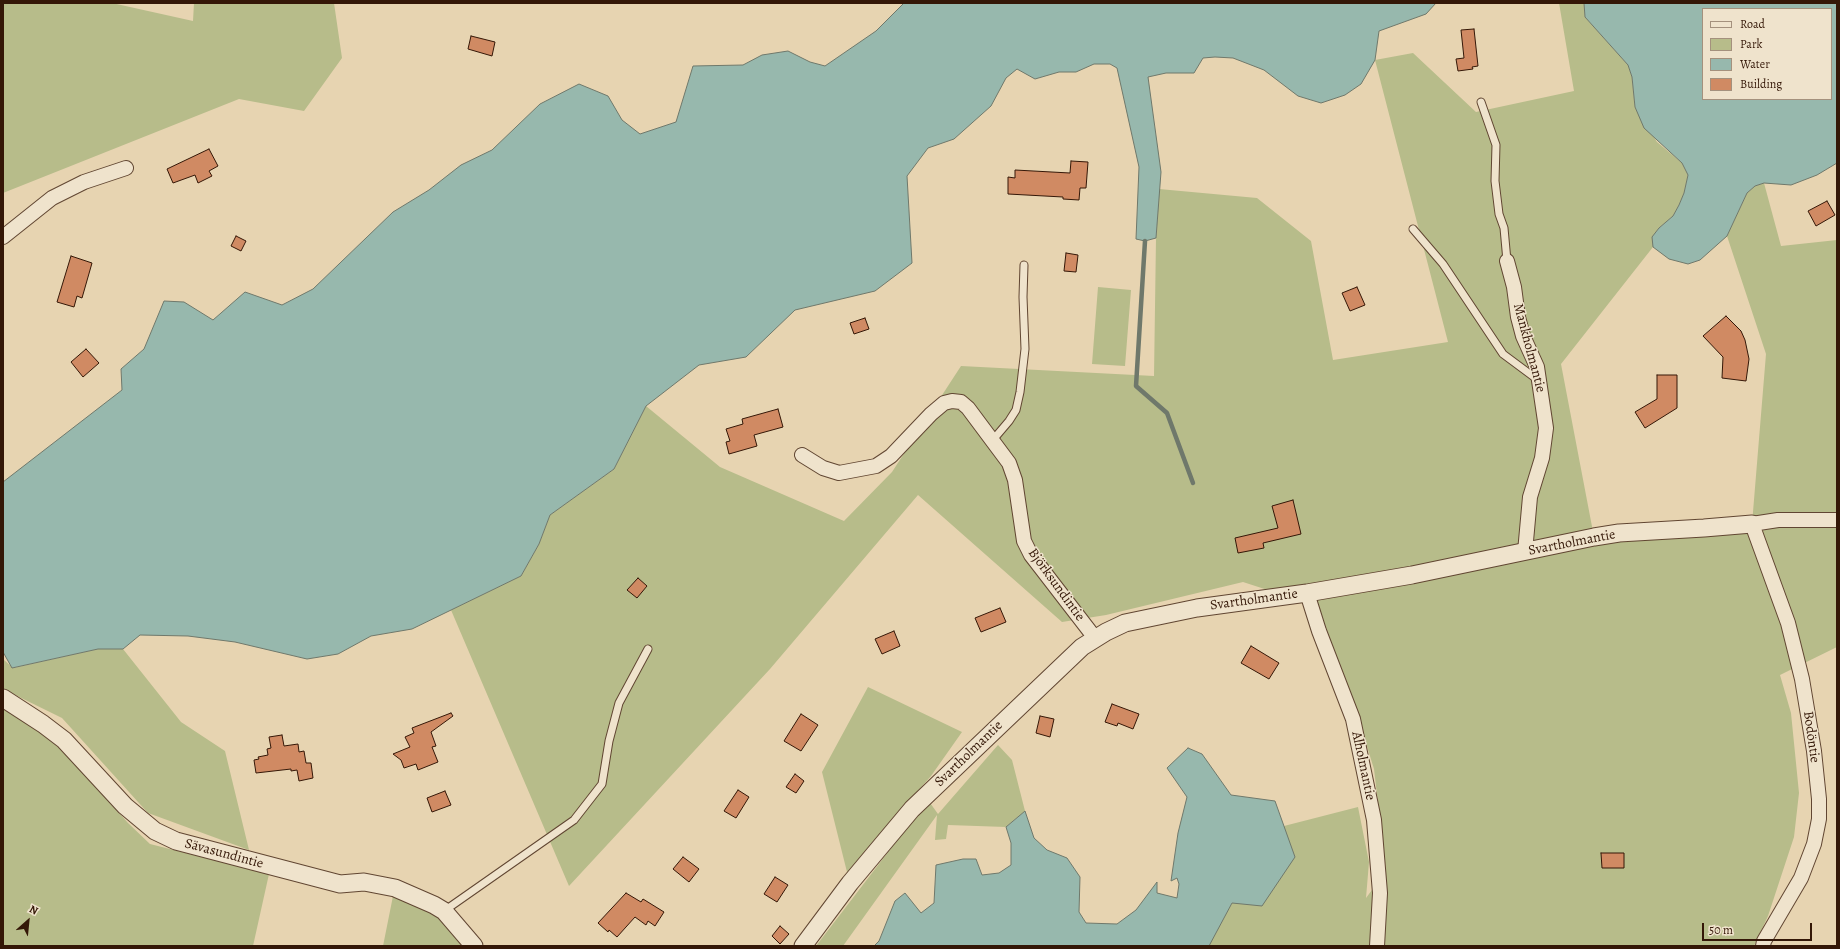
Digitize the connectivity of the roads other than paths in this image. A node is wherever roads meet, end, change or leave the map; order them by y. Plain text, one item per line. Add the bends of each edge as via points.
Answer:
1 (1481, 102) dead end
2 (126, 168) dead end
3 (1413, 229) dead end
4 (3, 236) edge
5 (1507, 261) joint
6 (1024, 265) dead end
7 (1540, 382) junction
8 (992, 440) junction
9 (802, 455) dead end
10 (1837, 520) edge
11 (1752, 524) junction
12 (1524, 552) junction
13 (1307, 593) junction
14 (1094, 638) junction
15 (648, 649) dead end
16 (3, 698) edge
17 (444, 912) junction
18 (474, 946) edge
19 (803, 946) edge
20 (1377, 946) edge
21 (1763, 946) edge

1 - 5 lane via 1496,145 1495,181
2 - 4 street via 84,182 52,198
3 - 7 lane via 1443,264 1503,354
5 - 7 street, Mankholmantie via 1523,336 1537,367
6 - 8 lane via 1025,349 1020,392 1016,410
7 - 12 street, Mankholmantie via 1545,411 1545,443 1530,497
8 - 9 street, Björksundintie via 968,408 961,402 952,401 935,410 891,456 876,466 839,473 823,468
8 - 14 street, Björksundintie via 1009,463 1015,480 1024,541 1031,555
10 - 11 street, Svartholmantie via 1778,520
11 - 12 street, Svartholmantie via 1619,533
11 - 21 street, Bodöntie via 1788,623 1802,679 1819,799 1814,844 1801,878
12 - 13 street, Svartholmantie
13 - 14 street, Svartholmantie via 1198,608 1125,623
13 - 20 street, Alholmantie via 1353,719 1374,820 1380,893
14 - 19 street, Svartholmantie via 1018,706 912,809 850,883
15 - 17 lane via 620,703 609,741 602,784 574,820
16 - 17 street, Sävasundintie via 64,740 125,806 155,831 176,841 340,884 379,883 434,905
17 - 18 street, Sävasundintie

